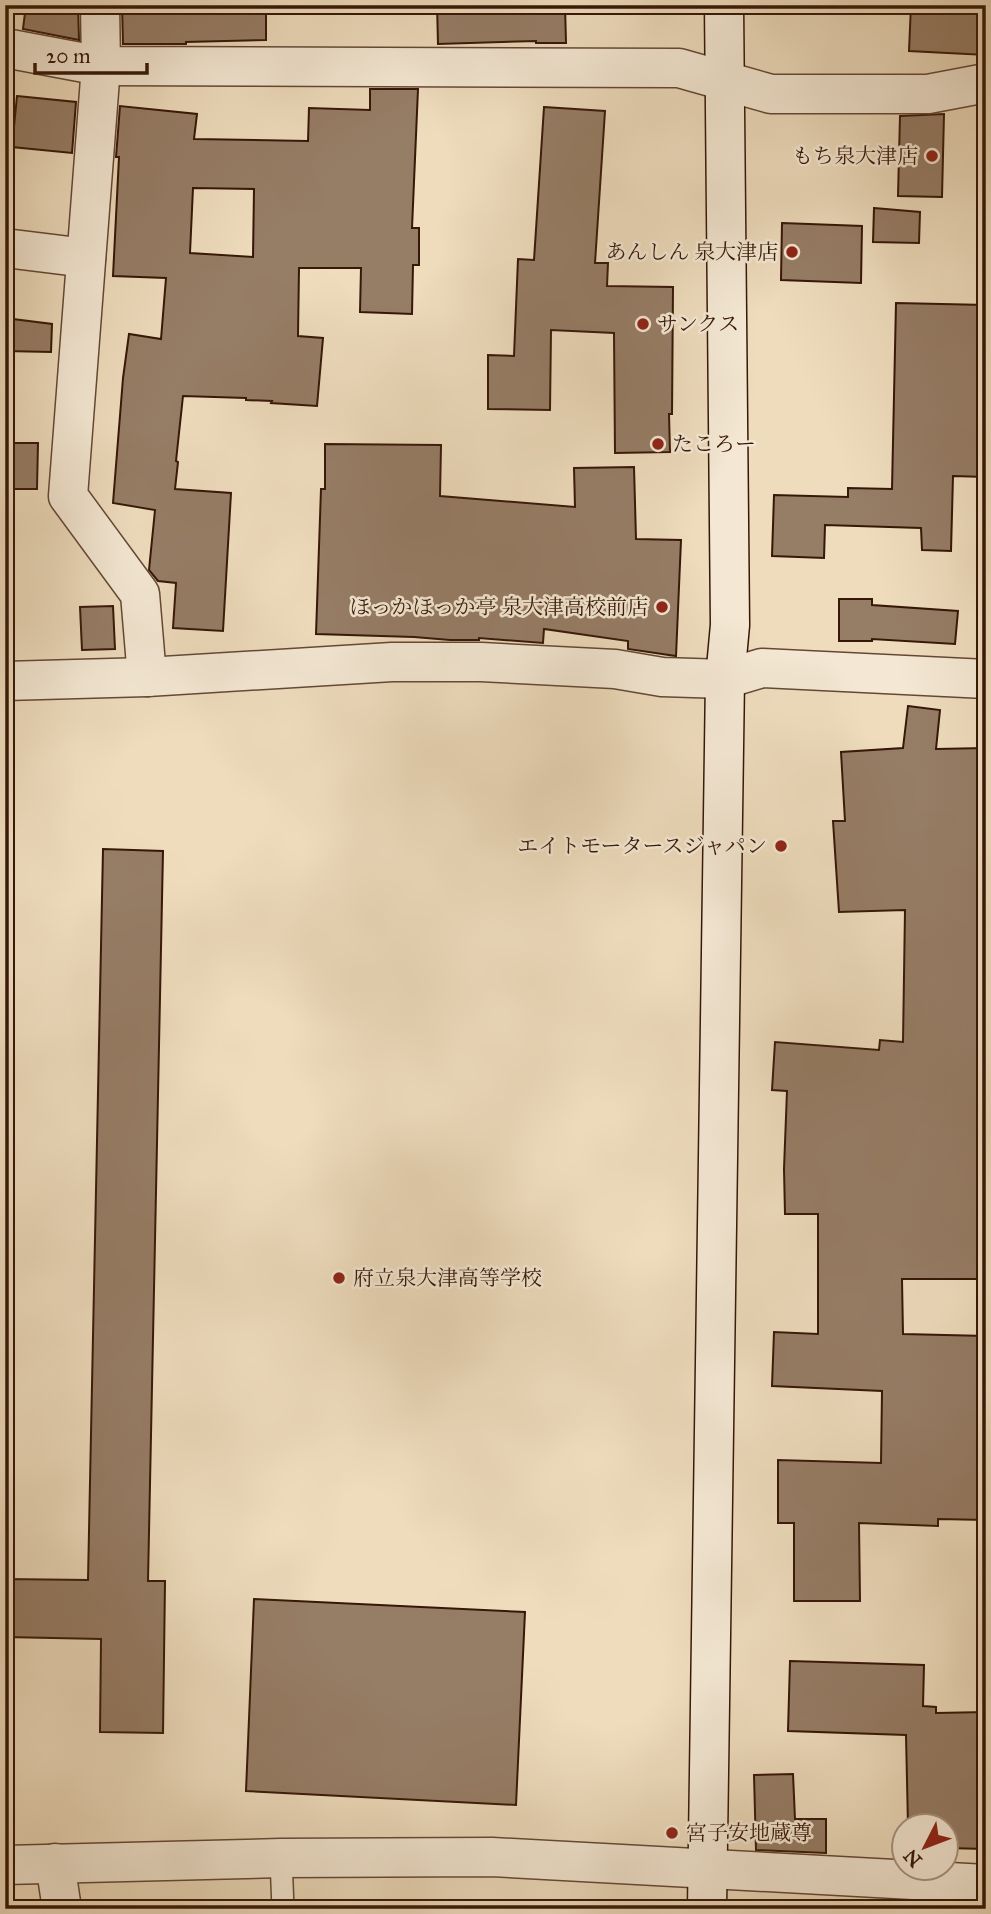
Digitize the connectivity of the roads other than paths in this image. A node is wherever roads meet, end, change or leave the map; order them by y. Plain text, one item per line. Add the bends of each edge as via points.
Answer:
1 (100, 5) edge
2 (724, 5) edge
3 (5, 48) edge
4 (102, 66) junction
5 (724, 80) junction
6 (986, 83) edge
7 (5, 248) edge
8 (86, 258) junction
9 (147, 677) junction
10 (725, 679) junction
11 (986, 679) edge
12 (5, 681) edge
13 (281, 1858) junction
14 (55, 1863) junction
15 (5, 1865) edge
16 (708, 1868) junction
17 (986, 1884) edge
18 (62, 1909) edge
19 (283, 1909) edge
20 (707, 1909) edge

1 - 4 street
2 - 5 street
3 - 4 street
4 - 5 street via 679,68
4 - 8 street
5 - 6 street via 772,94 928,94
5 - 10 street via 730,625
7 - 8 street
8 - 9 street via 68,496 140,594
9 - 10 street via 392,662 481,662
9 - 12 street
10 - 11 street via 762,668
10 - 16 street
13 - 14 street
13 - 16 street via 492,1857
13 - 19 lane
14 - 15 street
14 - 18 street
16 - 17 street
16 - 20 street

